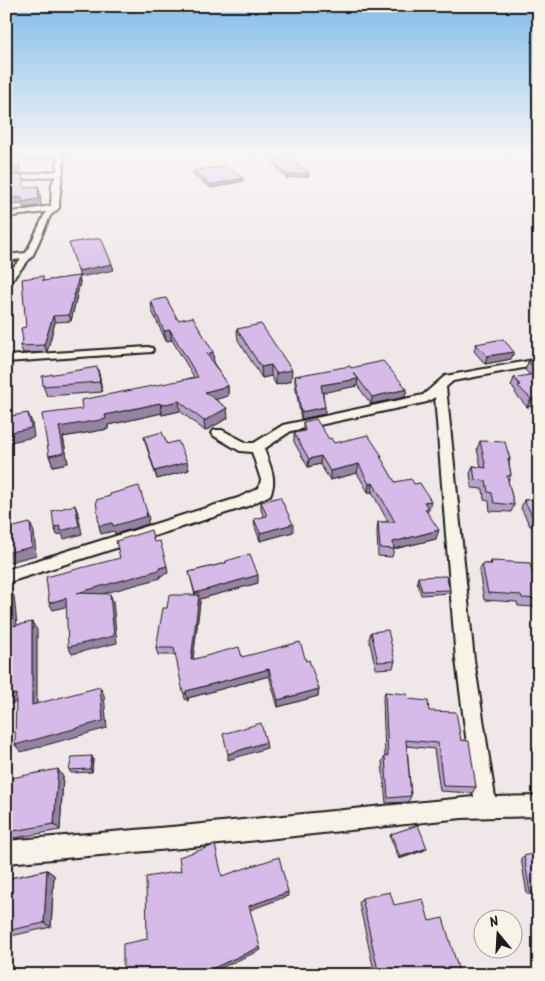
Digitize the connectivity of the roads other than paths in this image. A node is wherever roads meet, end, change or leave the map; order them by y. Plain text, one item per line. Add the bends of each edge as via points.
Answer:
1 (55, 199) edge
2 (55, 208) junction
3 (6, 215) edge
4 (29, 255) junction
5 (6, 258) edge
6 (6, 281) edge
7 (148, 350) dead end
8 (6, 359) edge
9 (539, 362) edge
10 (440, 386) junction
11 (218, 433) dead end
12 (257, 447) junction
13 (6, 577) edge
14 (539, 806) edge
15 (486, 808) junction
16 (6, 852) edge

1 - 2 street
2 - 3 street
2 - 4 street via 48,215
4 - 5 street
4 - 6 street
7 - 8 street
9 - 10 street via 449,378
10 - 12 street via 427,398 414,402 287,428
10 - 15 street via 465,660
11 - 12 street via 245,448
12 - 13 street via 268,480 265,491 243,502
14 - 15 street
15 - 16 street

